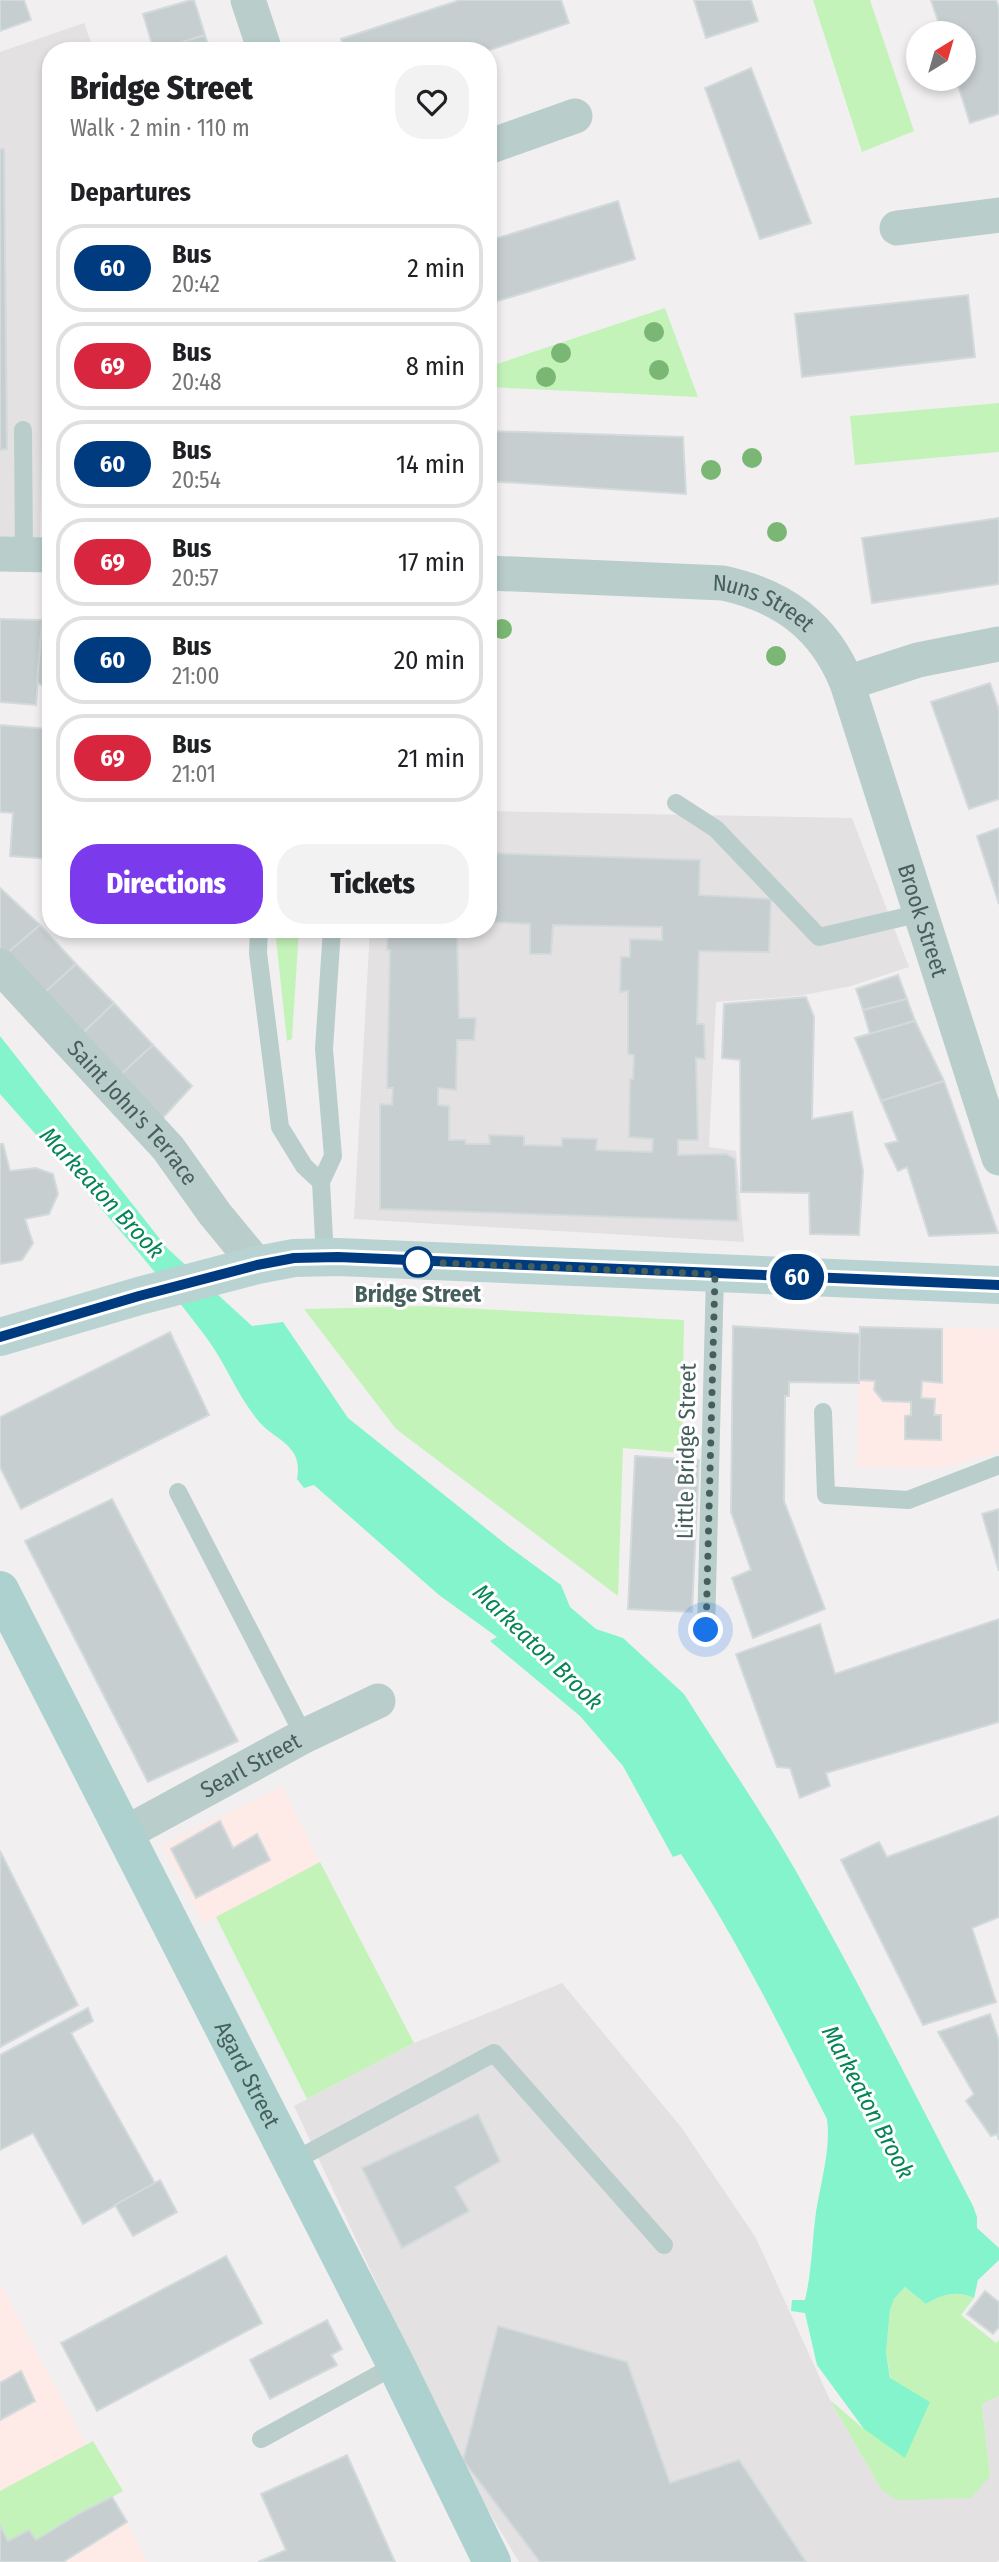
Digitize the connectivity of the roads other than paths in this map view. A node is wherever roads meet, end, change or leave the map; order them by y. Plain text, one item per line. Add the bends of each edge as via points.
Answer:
1 (248, 0) edge
2 (262, 42) edge
3 (575, 116) dead end
4 (497, 144) edge
5 (999, 215) edge
6 (897, 228) dead end
7 (23, 430) dead end
8 (25, 554) edge
9 (497, 573) edge
10 (999, 644) edge
11 (847, 683) junction
12 (676, 803) dead end
13 (921, 913) junction
14 (259, 938) edge
15 (331, 938) edge
16 (0, 966) edge
17 (999, 1158) edge
18 (321, 1182) junction
19 (325, 1258) junction
20 (241, 1270) junction
21 (715, 1274) junction
22 (999, 1285) edge
23 (0, 1337) edge
24 (823, 1412) dead end
25 (999, 1465) edge
26 (178, 1492) dead end
27 (0, 1590) edge
28 (706, 1630) dead end
29 (378, 1701) dead end
30 (304, 1736) junction
31 (124, 1834) junction
32 (292, 2162) junction
33 (664, 2245) dead end
34 (396, 2365) junction
35 (261, 2439) dead end
36 (492, 2562) edge

1 - 2 street
3 - 4 street
5 - 6 street
7 - 8 lane
9 - 11 street, Nuns Street via 723,583 745,588 776,601 811,626 831,649
10 - 11 street via 918,660
11 - 13 street, Brook Street
12 - 13 lane via 716,829 819,937
13 - 17 street, Brook Street
14 - 18 lane via 280,1128 304,1166
15 - 18 lane via 324,1049 333,1156
16 - 20 street, Saint John's Terrace via 168,1148 215,1214
18 - 19 lane
19 - 20 street via 294,1258
19 - 21 street
20 - 23 street
21 - 22 street
21 - 28 lane, Little Bridge Street
24 - 25 lane via 826,1496 908,1500
26 - 30 lane
27 - 31 main road, Agard Street
29 - 30 street, Searl Street
30 - 31 street, Searl Street
31 - 32 main road, Agard Street
32 - 33 lane via 494,2053
32 - 34 main road, Agard Street
34 - 35 lane
34 - 36 main road, Agard Street

